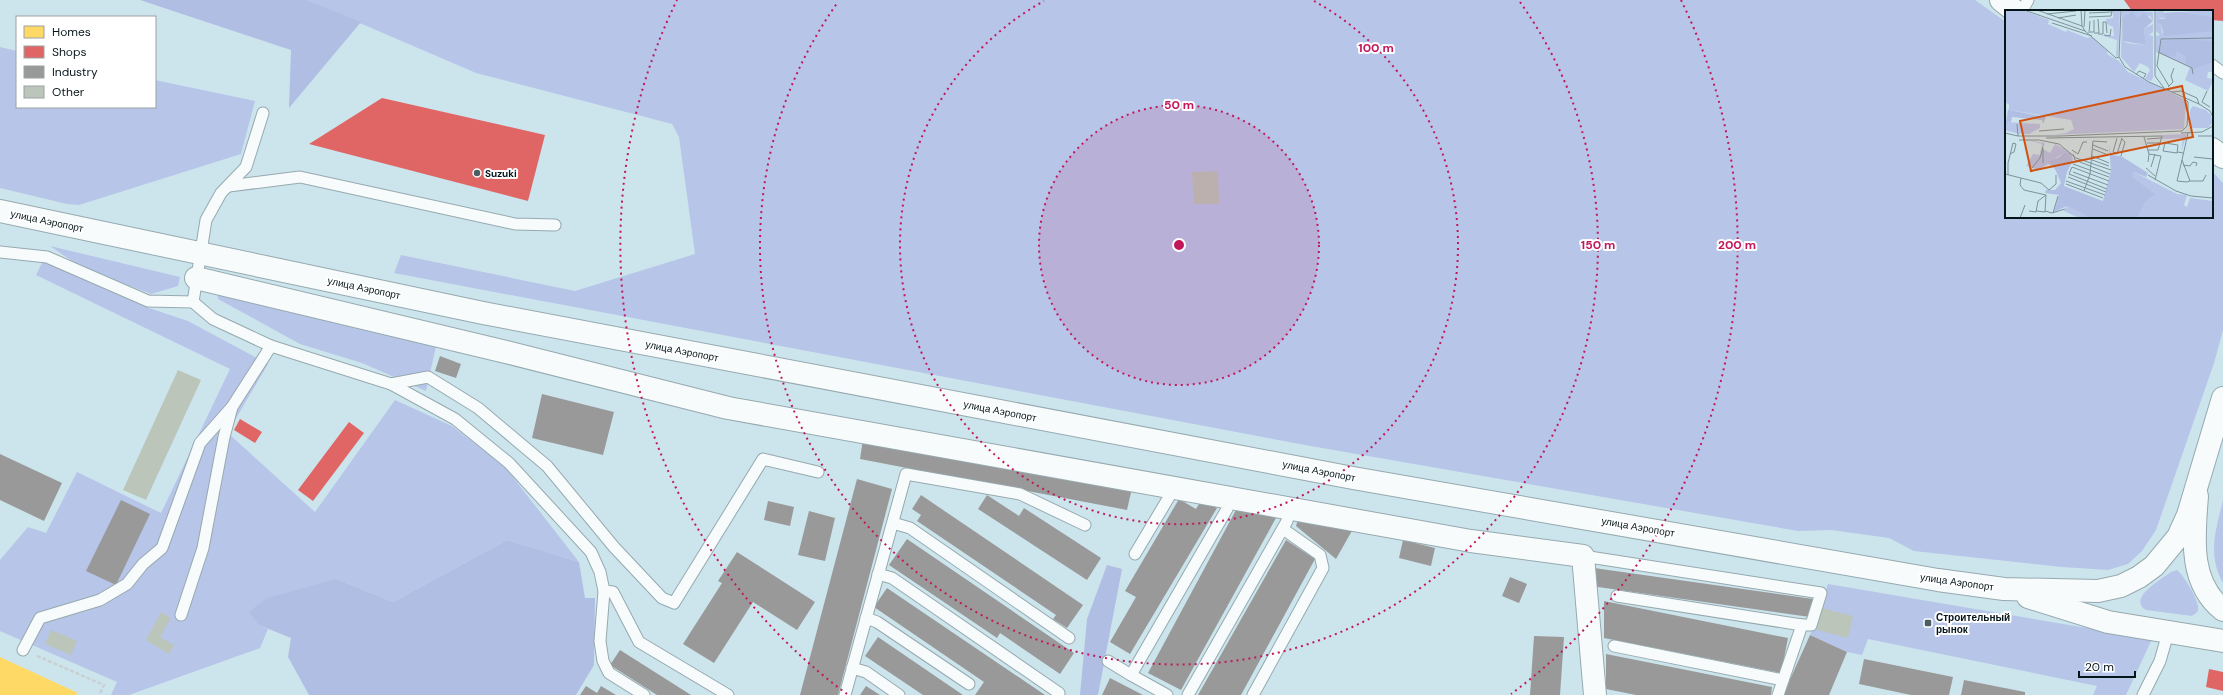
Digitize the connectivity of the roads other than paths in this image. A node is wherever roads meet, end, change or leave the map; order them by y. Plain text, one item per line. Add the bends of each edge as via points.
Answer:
1 (2001, 0) edge
2 (2028, 0) edge
3 (2014, 10) edge
4 (2023, 10) edge
5 (2213, 66) edge
6 (2223, 73) edge
7 (263, 113) dead end
8 (229, 186) junction
9 (0, 211) edge
10 (555, 226) dead end
11 (0, 252) edge
12 (200, 253) junction
13 (196, 278) junction
14 (192, 302) junction
15 (270, 346) junction
16 (391, 384) junction
17 (2223, 398) edge
18 (232, 407) junction
19 (818, 472) dead end
20 (2198, 484) junction
21 (1170, 486) junction
22 (1229, 497) junction
23 (1290, 508) junction
24 (893, 523) junction
25 (1085, 525) dead end
26 (1283, 528) junction
27 (1135, 554) dead end
28 (1583, 556) junction
29 (878, 574) junction
30 (2004, 589) junction
31 (604, 591) junction
32 (1617, 596) dead end
33 (2223, 610) edge
34 (181, 615) dead end
35 (866, 618) junction
36 (1802, 625) junction
37 (2168, 633) junction
38 (1069, 638) dead end
39 (2223, 641) edge
40 (1614, 646) dead end
41 (23, 650) road end
42 (1108, 661) dead end
43 (852, 668) junction
44 (1131, 675) junction
45 (1783, 680) junction
46 (969, 684) dead end
47 (1059, 693) dead end
48 (644, 695) edge
49 (728, 695) edge
50 (845, 695) edge
51 (899, 695) edge
52 (1167, 695) edge
53 (1188, 695) edge
54 (1253, 695) edge
55 (1595, 695) edge
56 (1778, 695) edge
57 (2143, 695) edge

1 - 3 main road
2 - 4 lane
5 - 6 lane
7 - 8 lane via 246,167
8 - 10 lane via 300,177 515,224
8 - 12 lane via 221,193 206,220
9 - 12 main road, улица Аэропорт
11 - 14 lane via 47,257 148,301
12 - 13 lane
12 - 30 main road, улица Аэропорт via 490,315 1353,478
13 - 14 lane
13 - 21 main road via 728,408
14 - 15 lane via 213,319
15 - 16 lane
15 - 18 lane
16 - 19 lane via 428,377 478,408 547,466 614,547 662,598 674,603 763,459
16 - 31 lane via 455,419 509,463 591,552 600,572
17 - 20 main road
18 - 34 lane via 203,548
18 - 41 lane via 200,443 162,548 143,564 127,584 100,600 40,618
20 - 30 main road via 2178,537 2154,566 2139,577 2121,586 2098,591
20 - 33 main road via 2195,562 2202,585
21 - 22 main road
21 - 27 lane via 1169,497
22 - 23 main road
22 - 44 lane via 1227,509
23 - 26 lane
23 - 28 main road via 1472,541
24 - 25 lane via 906,474 1020,494
24 - 29 lane
24 - 38 lane via 910,528
26 - 53 lane
26 - 54 lane via 1320,555 1323,568
28 - 36 lane via 1821,593 1811,624
28 - 55 main road
29 - 35 lane
29 - 47 lane via 892,578
30 - 37 main road via 2108,622
31 - 48 lane via 600,641 603,661 609,673
31 - 49 lane via 613,592 639,642
32 - 36 lane
35 - 43 lane
35 - 46 lane via 877,622
36 - 45 lane
37 - 39 main road
37 - 57 lane via 2160,661
40 - 45 lane
42 - 44 lane
43 - 50 lane
43 - 51 lane via 866,672
44 - 52 lane
45 - 56 lane

